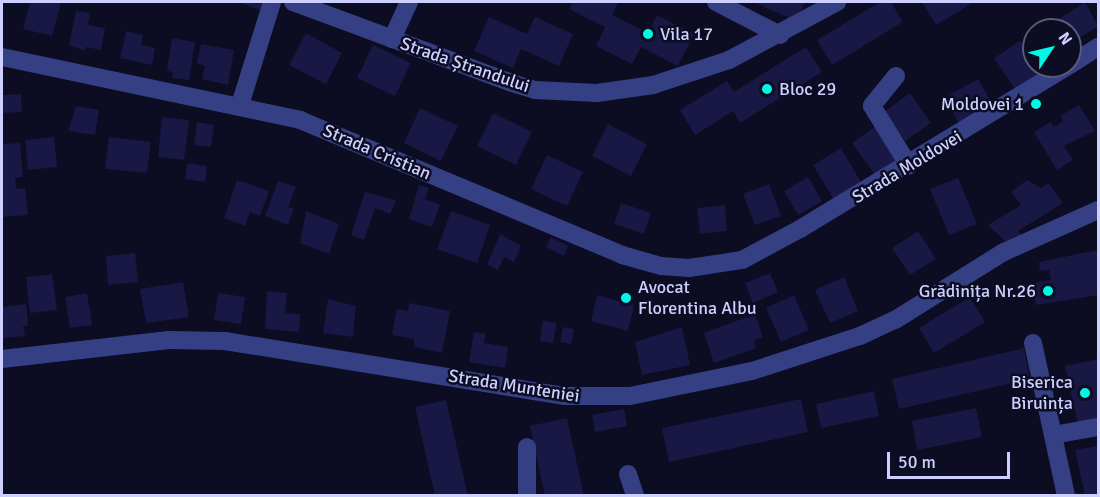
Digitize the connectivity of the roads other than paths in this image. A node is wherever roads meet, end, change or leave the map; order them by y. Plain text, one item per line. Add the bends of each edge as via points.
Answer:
1 (272, 2) edge
2 (293, 2) edge
3 (409, 2) edge
4 (716, 2) edge
5 (837, 2) edge
6 (780, 36) junction
7 (392, 39) junction
8 (1098, 47) edge
9 (2, 57) edge
10 (1082, 57) edge
11 (896, 76) dead end
12 (1048, 78) edge
13 (240, 105) junction
14 (909, 166) junction
15 (1098, 210) edge
16 (742, 260) joint
17 (1033, 344) dead end
18 (2, 359) edge
19 (1098, 427) edge
20 (1053, 435) junction
21 (527, 447) dead end
22 (628, 474) dead end
23 (527, 495) edge
24 (635, 495) edge
25 (1066, 495) edge

1 - 13 street
2 - 7 street, Strada Ștrandului
3 - 7 street, Strada Ștrandului
4 - 6 street
5 - 6 street, Strada Ștrandului
6 - 7 street, Strada Ștrandului via 688,75 643,87 597,93 535,90
8 - 10 street, Strada Moldovei
9 - 13 street, Strada Cristian
11 - 14 street via 872,106
12 - 14 street, Strada Moldovei
13 - 16 street, Strada Cristian via 300,120 643,262 690,268
14 - 16 street, Strada Moldovei
15 - 18 street, Strada Munteniei via 1004,252 895,320 860,336 752,371 630,396 564,396 225,341 169,340
17 - 20 street
19 - 20 street
20 - 25 street
21 - 23 street
22 - 24 street

